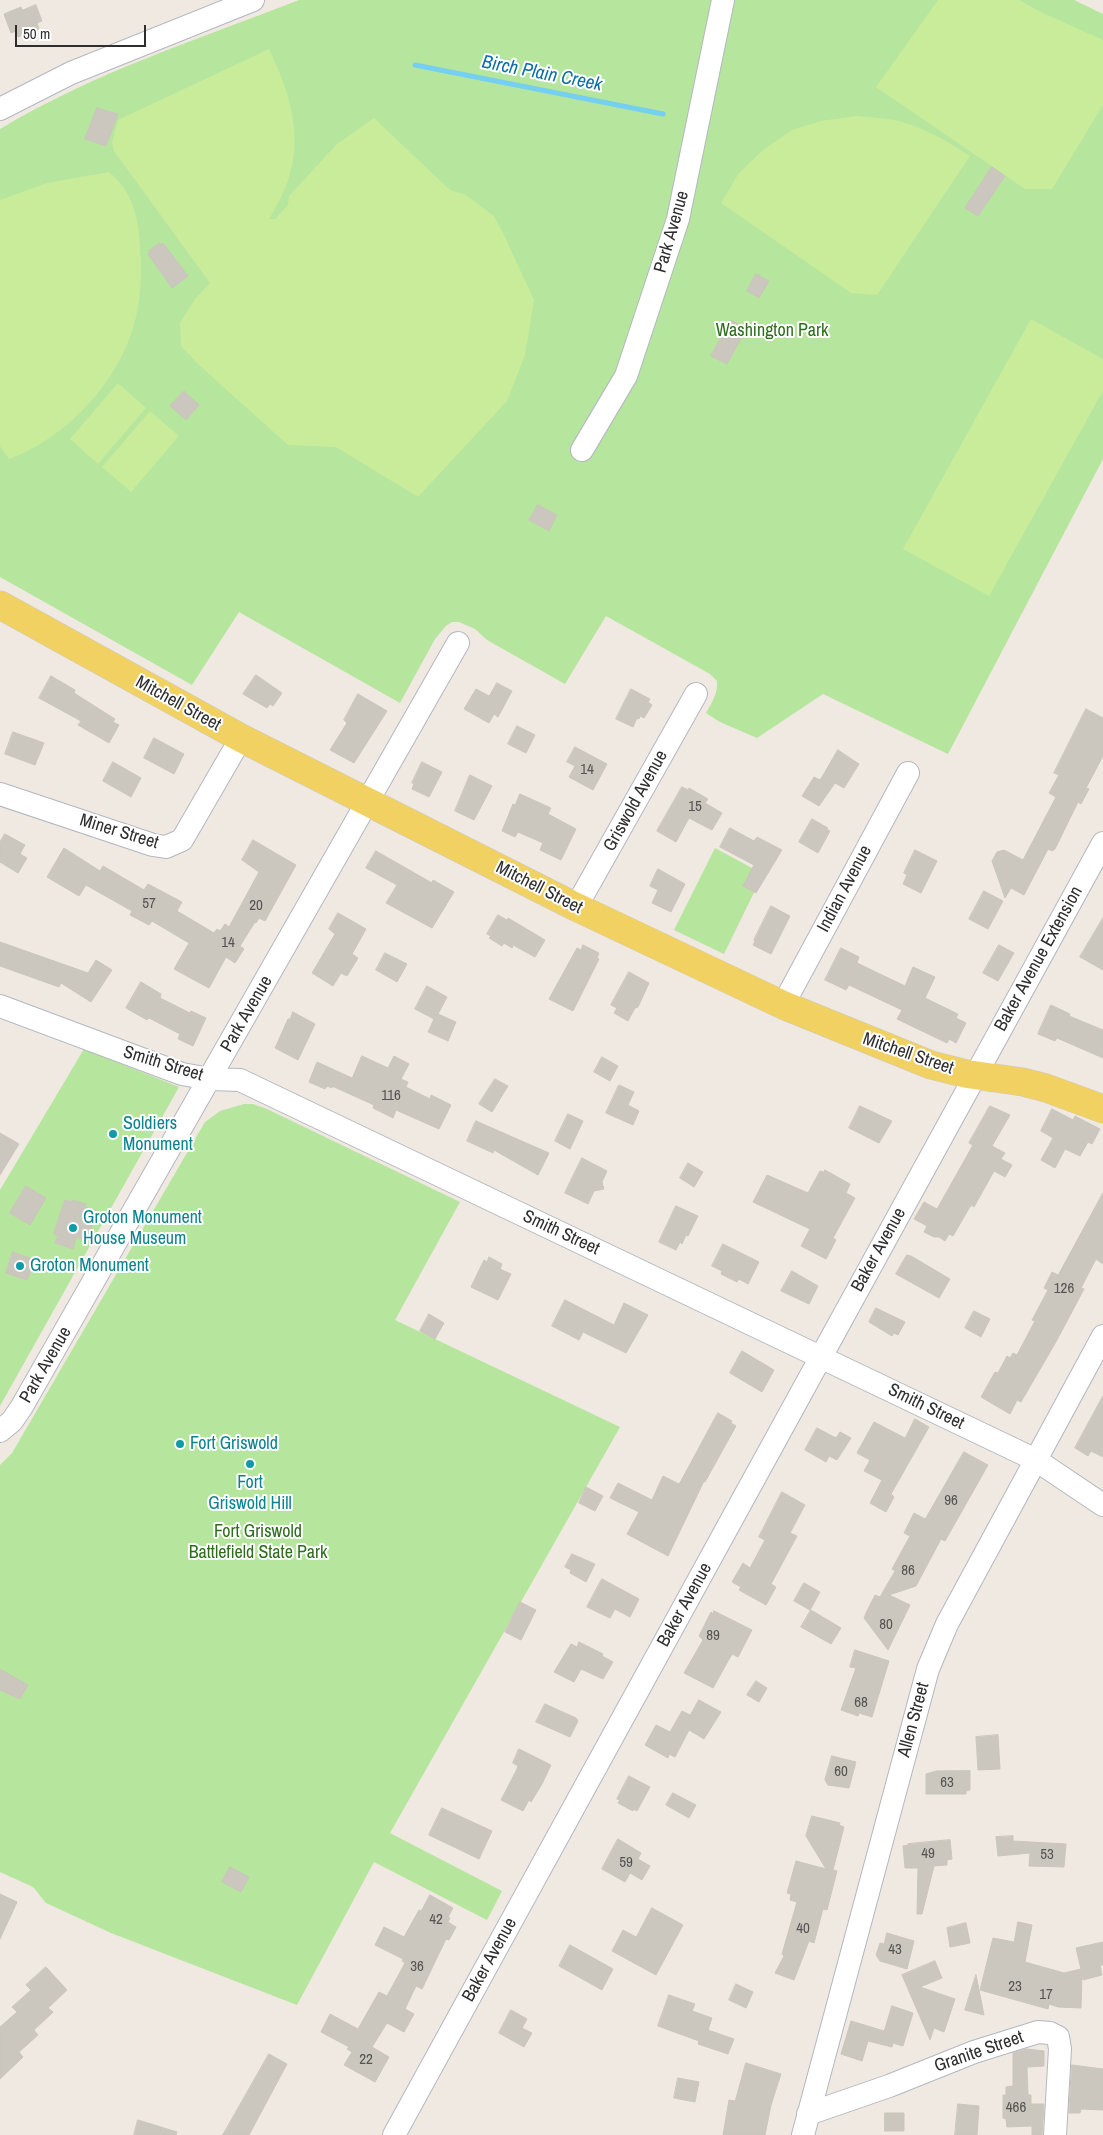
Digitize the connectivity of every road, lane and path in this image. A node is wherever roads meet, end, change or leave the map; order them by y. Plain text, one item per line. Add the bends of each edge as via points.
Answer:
1 (252, 0) edge
2 (723, 0) edge
3 (0, 109) edge
4 (582, 450) dead end
5 (0, 606) edge
6 (458, 643) dead end
7 (696, 694) dead end
8 (241, 738) junction
9 (908, 773) dead end
10 (0, 794) edge
11 (368, 801) junction
12 (1103, 843) edge
13 (576, 907) junction
14 (783, 1005) junction
15 (0, 1006) edge
16 (975, 1076) junction
17 (210, 1078) junction
18 (1103, 1109) edge
19 (1103, 1336) edge
20 (821, 1357) junction
21 (0, 1431) edge
22 (1036, 1460) junction
23 (1103, 1505) edge
24 (805, 2125) edge
25 (394, 2135) edge
26 (1055, 2135) edge

1 - 3 street via 71,73
2 - 4 street, Park Avenue via 678,219 626,376
5 - 8 main road, Mitchell Street
6 - 11 street, Park Avenue
7 - 13 street, Griswold Avenue
8 - 10 street, Miner Street via 182,840 166,847
8 - 11 main road, Mitchell Street
9 - 14 street, Indian Avenue
11 - 13 main road, Mitchell Street
11 - 17 street, Park Avenue
12 - 16 street, Baker Avenue Extension
13 - 14 main road, Mitchell Street
14 - 16 main road, Mitchell Street via 932,1065
15 - 17 street, Smith Street via 182,1074
16 - 18 main road, Mitchell Street via 1023,1082
16 - 20 street, Baker Avenue
17 - 20 street, Smith Street via 240,1080
17 - 21 street, Park Avenue via 21,1408
19 - 22 street, Allen Street
20 - 22 street, Smith Street
20 - 25 street, Baker Avenue
22 - 23 street, Smith Street
22 - 24 street, Allen Street via 946,1624 928,1669
24 - 26 street, Granite Street via 974,2052 1038,2032 1050,2032 1058,2037 1060,2049

